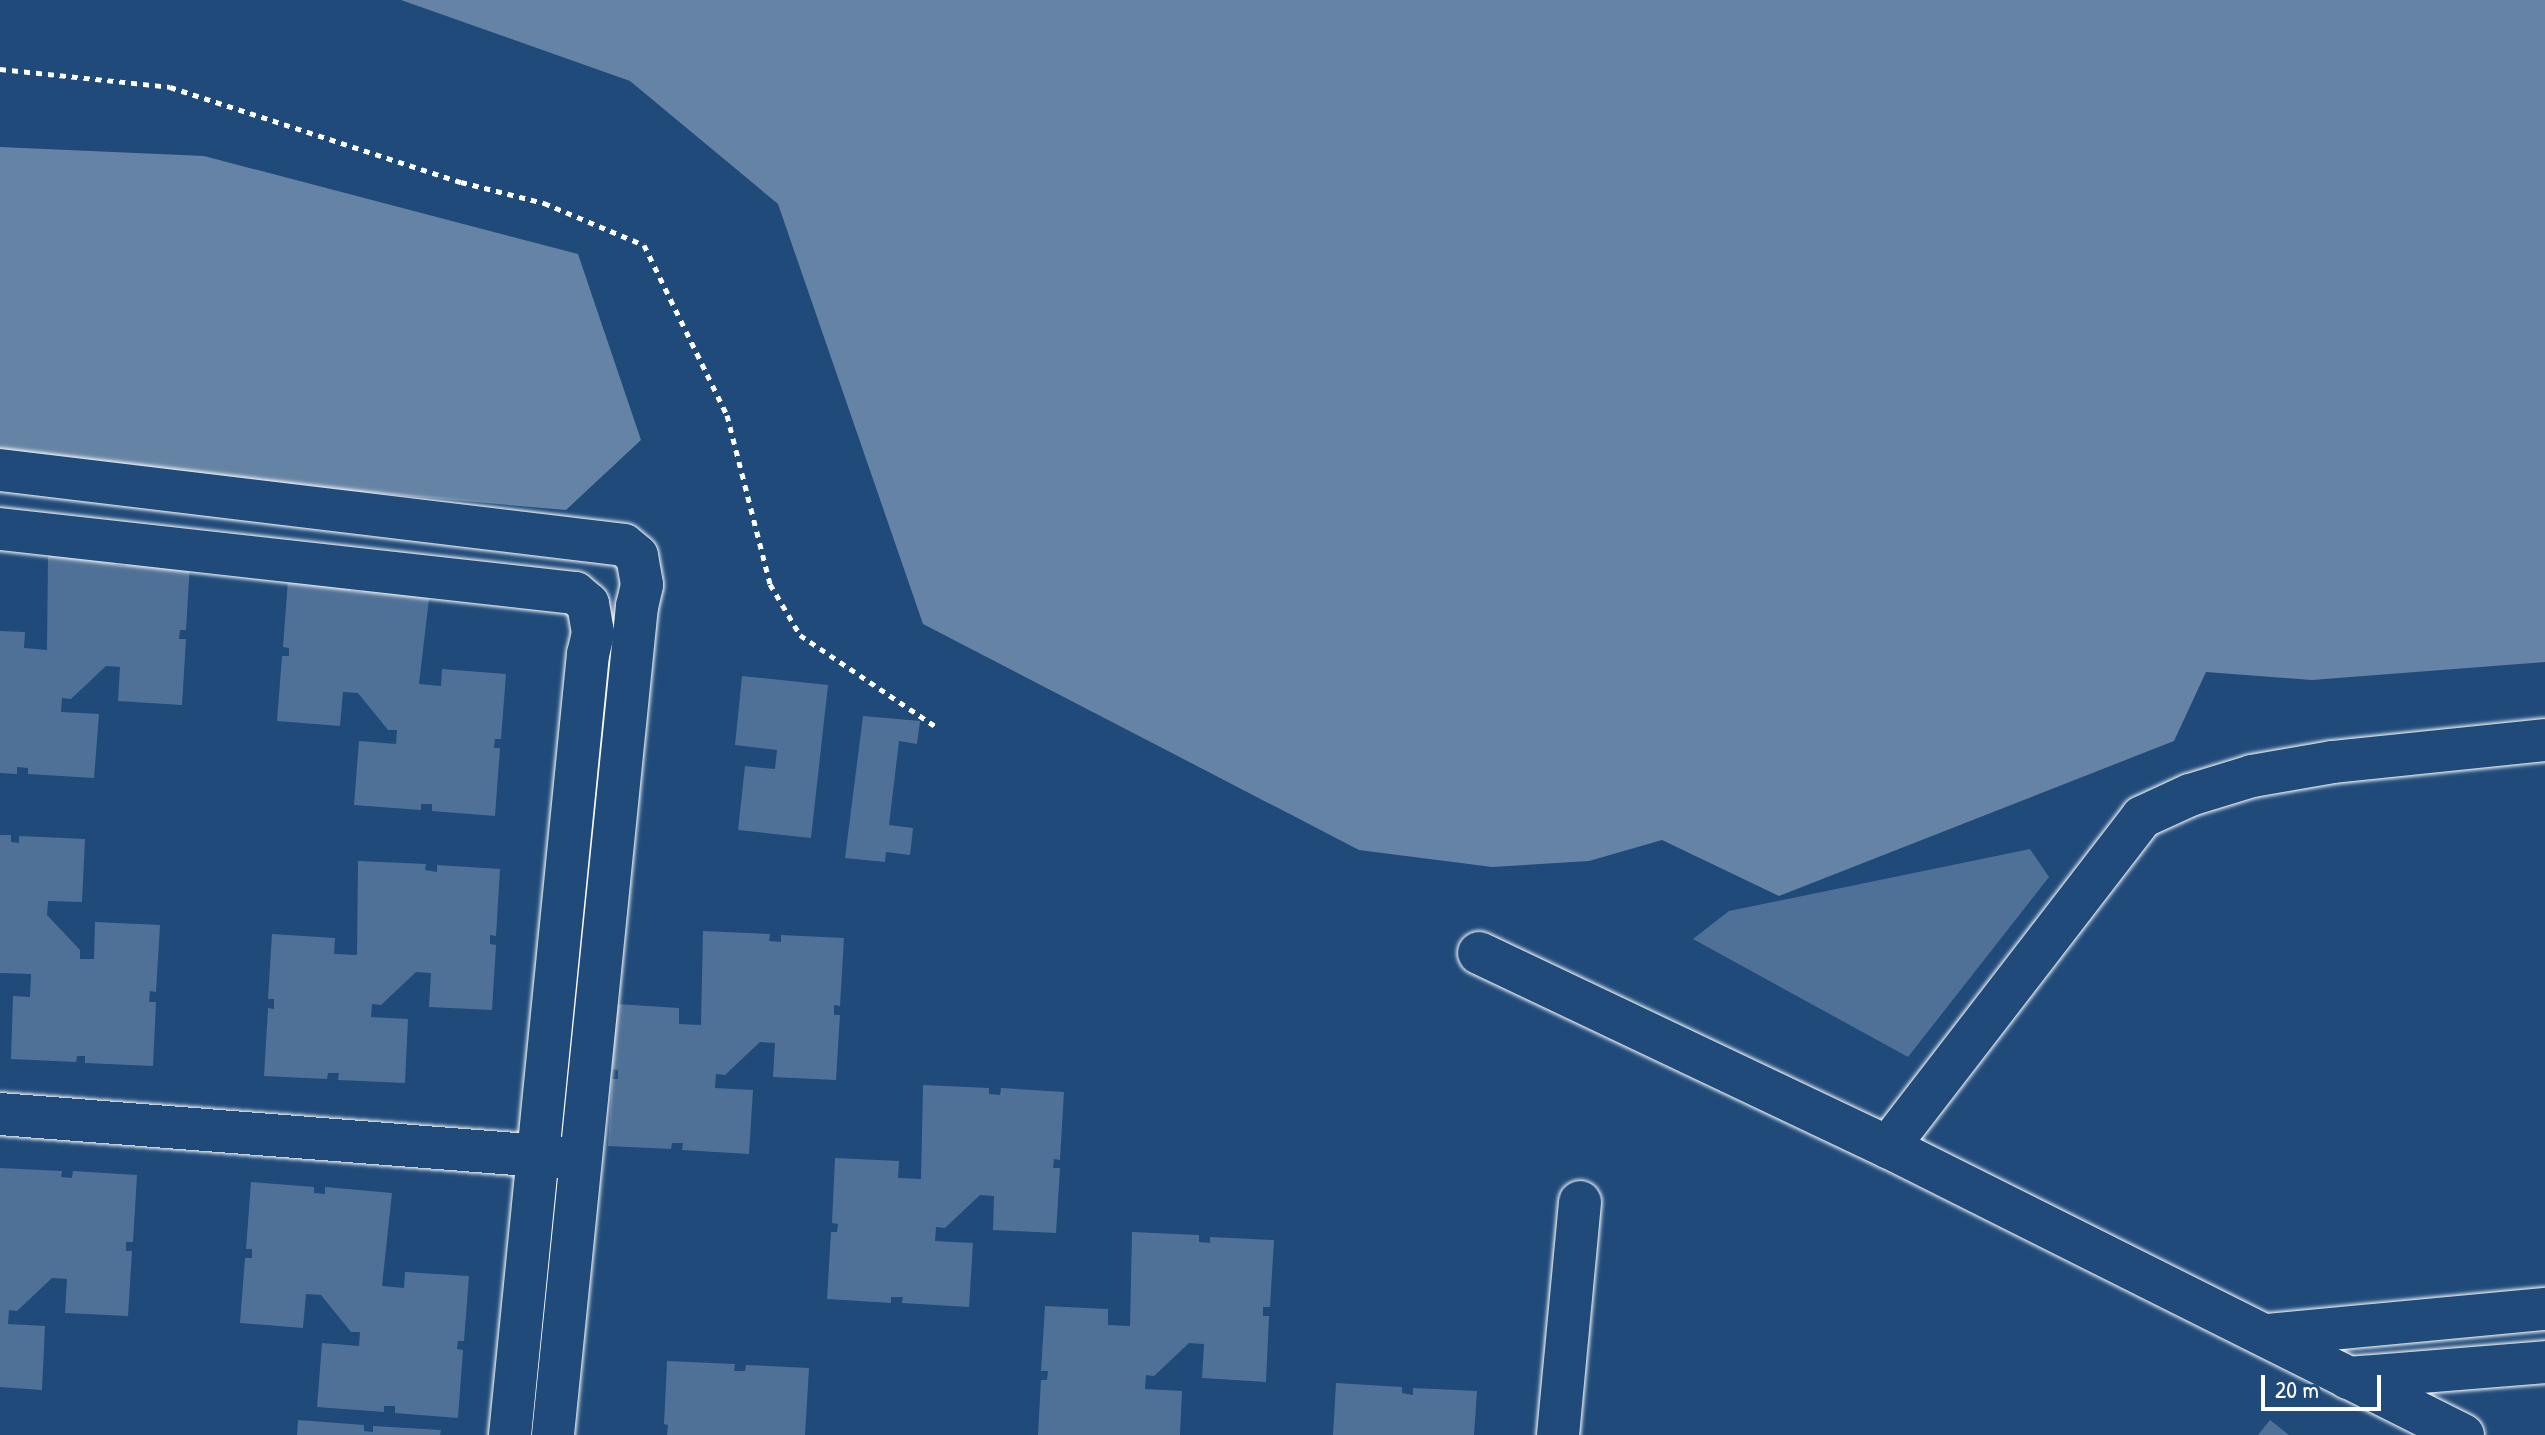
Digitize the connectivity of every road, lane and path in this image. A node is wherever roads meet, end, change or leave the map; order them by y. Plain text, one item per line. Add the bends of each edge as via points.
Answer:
1 (0, 69) edge
2 (0, 470) edge
3 (0, 529) edge
4 (935, 726) dead end
5 (2545, 740) edge
6 (1479, 953) dead end
7 (0, 1114) edge
8 (1888, 1147) junction
9 (539, 1156) junction
10 (580, 1159) junction
11 (1580, 1202) dead end
12 (2545, 1309) edge
13 (2268, 1335) junction
14 (2545, 1362) edge
15 (2348, 1378) junction
16 (510, 1435) edge
17 (553, 1435) edge
18 (1558, 1435) edge
19 (2463, 1435) edge

1 - 4 path via 170,87 461,182 544,203 644,245 727,415 770,584 800,635
2 - 10 street via 624,545 637,556 642,585
3 - 9 street via 575,593 588,604 593,633
5 - 8 street via 2333,762 2252,776 2142,817
6 - 8 street
7 - 9 street
8 - 13 street
9 - 10 street
9 - 16 street
10 - 17 street
11 - 18 street
12 - 13 street
13 - 15 street
14 - 15 street
15 - 19 street

